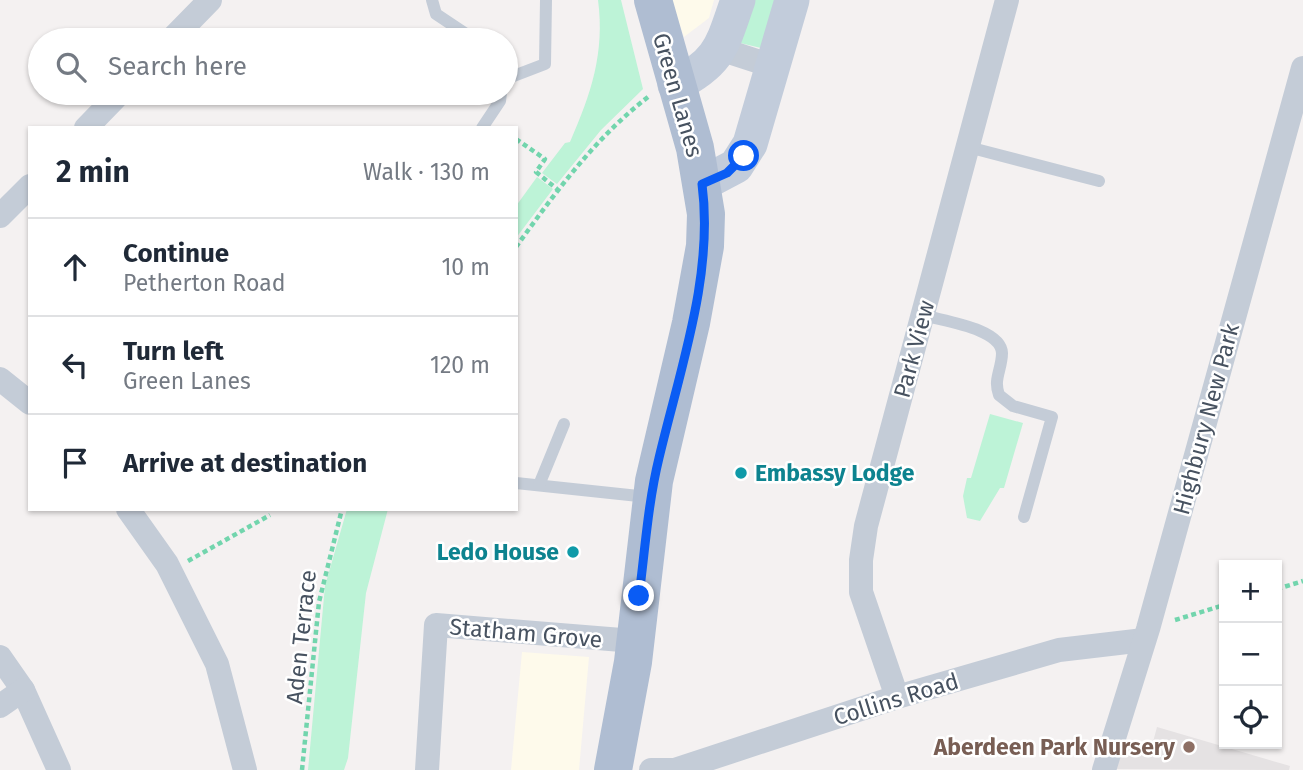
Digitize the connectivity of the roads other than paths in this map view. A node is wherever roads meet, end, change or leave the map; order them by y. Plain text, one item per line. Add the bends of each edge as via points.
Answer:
1 (210, 0) edge
2 (432, 0) edge
3 (546, 0) edge
4 (653, 0) edge
5 (738, 0) edge
6 (792, 0) edge
7 (1007, 0) edge
8 (183, 28) edge
9 (457, 28) edge
10 (720, 49) junction
11 (772, 66) junction
12 (1303, 68) edge
13 (518, 75) edge
14 (662, 91) junction
15 (108, 105) edge
16 (497, 105) edge
17 (88, 126) edge
18 (483, 126) edge
19 (968, 147) junction
20 (1099, 181) dead end
21 (702, 184) junction
22 (28, 188) edge
23 (0, 216) edge
24 (923, 315) junction
25 (0, 379) edge
26 (28, 402) edge
27 (564, 424) dead end
28 (518, 483) edge
29 (539, 485) junction
30 (651, 497) junction
31 (129, 511) edge
32 (1024, 517) dead end
33 (1146, 634) junction
34 (634, 641) junction
35 (0, 657) edge
36 (23, 690) junction
37 (897, 697) junction
38 (0, 706) edge
39 (707, 765) edge
40 (59, 770) edge
41 (245, 770) edge
42 (427, 770) edge
43 (613, 770) edge
44 (651, 770) edge
45 (1104, 770) edge

1 - 8 street
2 - 9 lane via 436,14
3 - 13 lane via 545,65
4 - 14 main road, Green Lanes
5 - 10 street
6 - 11 street
7 - 19 street, Park View
10 - 11 street
10 - 14 street via 701,71
11 - 21 street via 744,156 727,173
12 - 33 street, Highbury New Park
14 - 21 main road, Green Lanes
15 - 17 street
16 - 18 lane
19 - 20 lane
19 - 24 street, Park View
21 - 30 main road, Green Lanes via 705,246
22 - 23 street
24 - 32 lane via 996,339 1002,354 995,381 999,396 1052,417
24 - 37 street, Park View via 861,560 861,592
25 - 26 street
27 - 29 lane
28 - 29 lane
29 - 30 lane
30 - 34 main road, Green Lanes
31 - 41 street via 171,570 217,664
33 - 37 street, Collins Road via 1059,650
33 - 45 street, Highbury New Park
34 - 42 street, Statham Grove via 436,625
34 - 43 main road, Green Lanes
35 - 36 street
36 - 38 street
36 - 40 street
37 - 39 street, Collins Road
39 - 44 street, Collins Road

